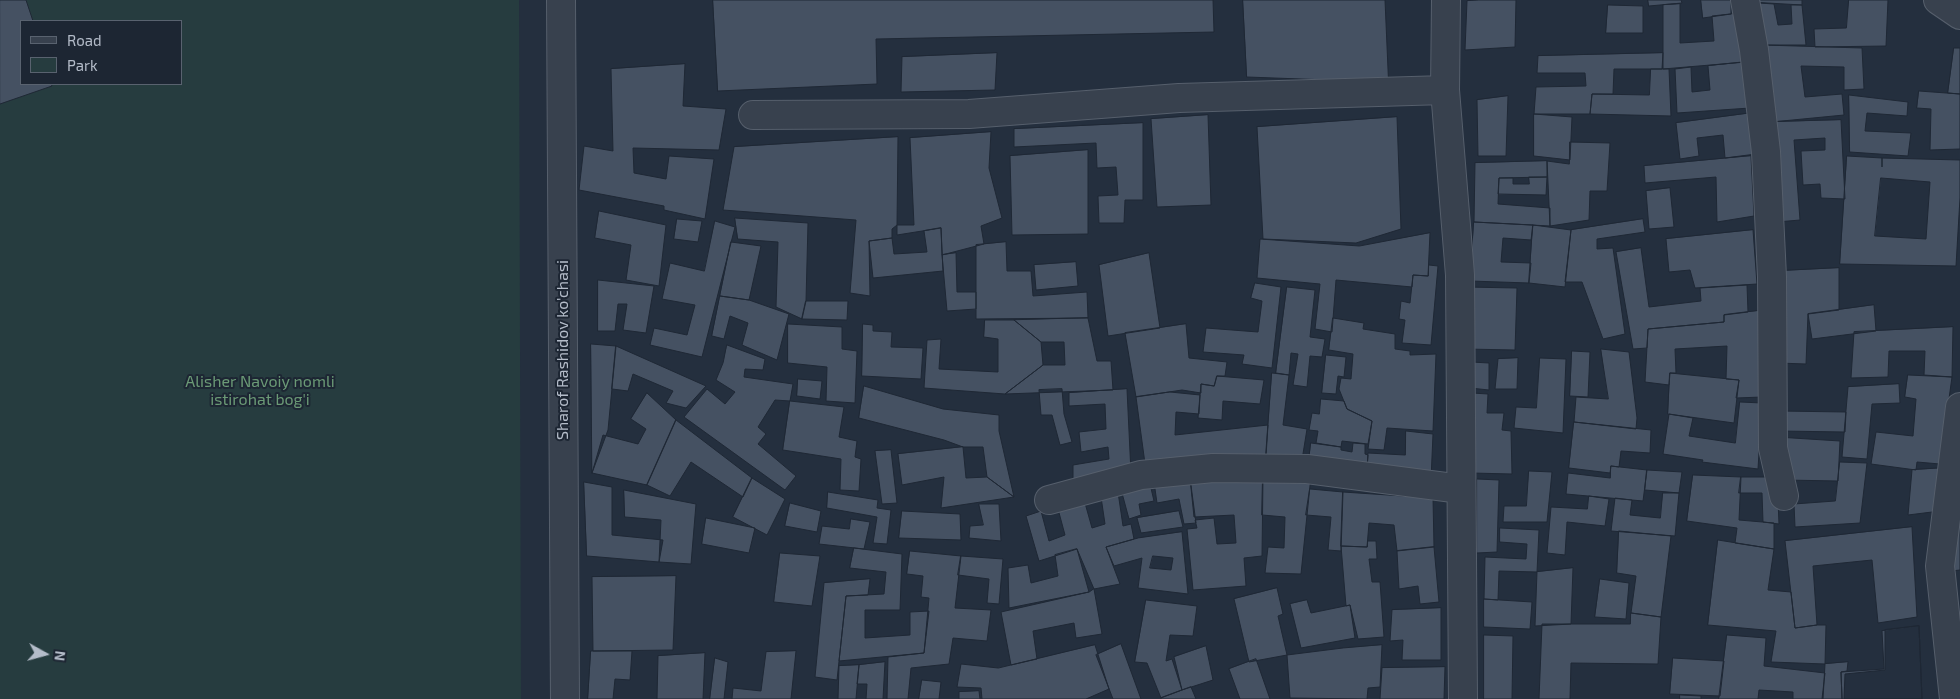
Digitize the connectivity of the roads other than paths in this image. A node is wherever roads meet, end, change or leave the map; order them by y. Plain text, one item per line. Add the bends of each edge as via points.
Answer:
1 (561, 0) edge
2 (1446, 0) edge
3 (1745, 0) edge
4 (1938, 0) edge
5 (1960, 15) edge
6 (1445, 90) junction
7 (753, 115) dead end
8 (1960, 407) edge
9 (1461, 489) junction
10 (1784, 496) dead end
11 (1049, 500) dead end
12 (565, 699) edge
13 (1463, 699) edge
14 (1954, 699) edge

1 - 12 street, Sharof Rashidov ko'chasi
2 - 6 street
3 - 10 street via 1766,152 1772,277 1773,448
4 - 5 street
6 - 7 street via 1179,98 969,114
6 - 9 street via 1460,275
8 - 14 street via 1940,566
9 - 11 street via 1307,469 1214,468 1141,475
9 - 13 street

